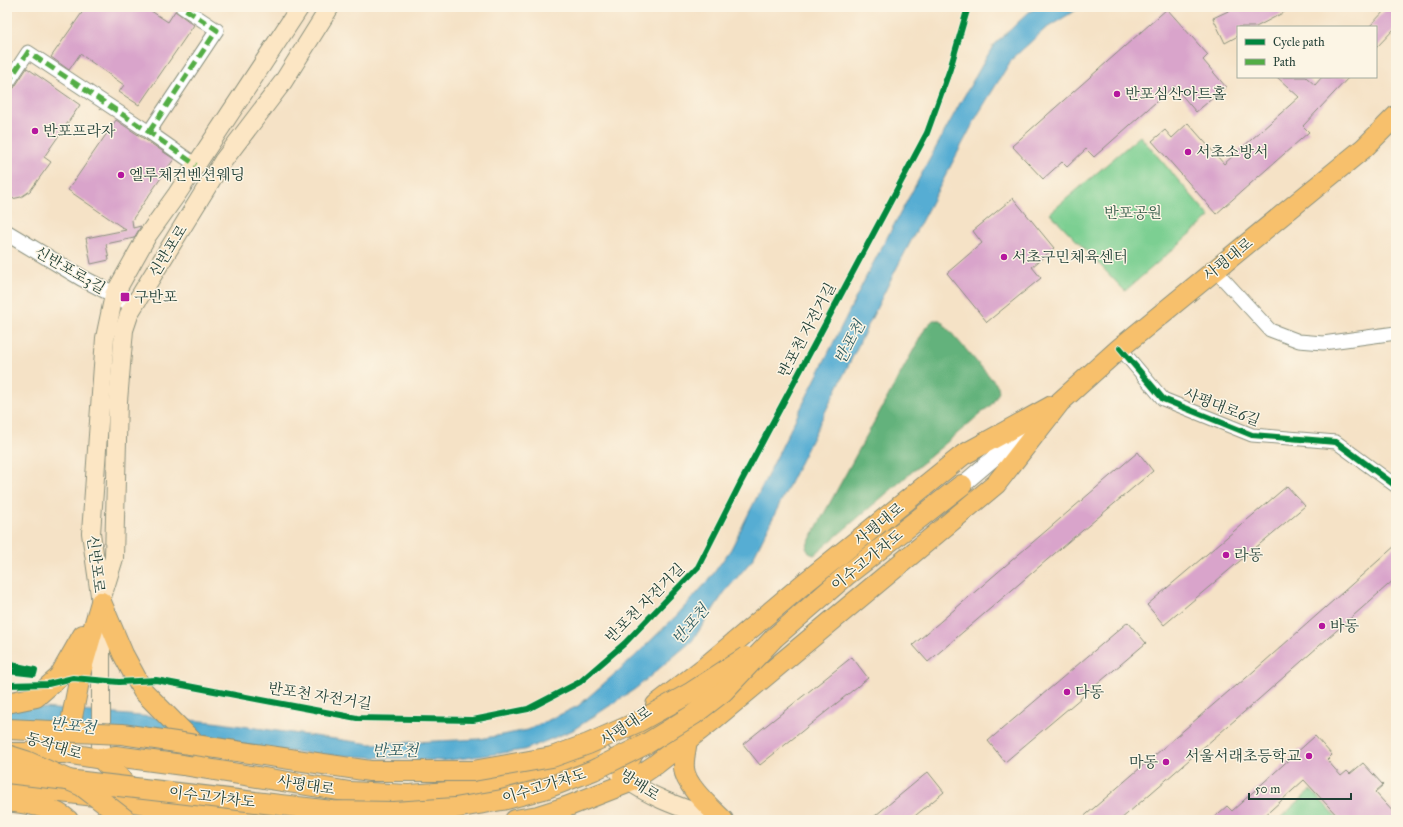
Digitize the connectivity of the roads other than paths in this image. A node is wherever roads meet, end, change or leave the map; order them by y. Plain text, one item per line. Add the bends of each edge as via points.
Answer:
1 (182, 7) edge
2 (300, 7) edge
3 (330, 7) edge
4 (7, 84) edge
5 (1396, 116) edge
6 (149, 132) junction
7 (196, 165) junction
8 (7, 233) edge
9 (1215, 270) junction
10 (114, 295) junction
11 (134, 306) junction
12 (1396, 333) edge
13 (1120, 348) junction
14 (1060, 402) junction
15 (962, 485) joint
16 (1396, 486) edge
17 (101, 602) junction
18 (774, 638) junction
19 (704, 668) junction
20 (684, 691) junction
21 (7, 702) edge
22 (714, 719) junction
23 (7, 730) edge
24 (687, 740) junction
25 (67, 744) junction
26 (595, 746) junction
27 (7, 754) edge
28 (108, 758) junction
29 (228, 772) junction
30 (7, 773) edge
31 (627, 779) junction
32 (7, 787) edge
33 (103, 797) junction
34 (7, 801) edge
35 (145, 804) junction
36 (566, 814) edge
37 (68, 820) edge
38 (112, 820) edge
39 (126, 820) edge
40 (158, 820) edge
41 (263, 820) edge
42 (515, 820) edge
43 (716, 820) edge
44 (723, 820) edge

1 - 6 street via 217,30
2 - 7 main road, 신반포로
3 - 11 main road, 신반포로 via 283,82 223,161
4 - 6 street via 28,52
5 - 9 main road, 사평대로 via 1364,148
6 - 7 street
7 - 10 main road, 신반포로 via 147,236
8 - 10 street, 신반포로3길
9 - 12 street via 1270,330 1299,341 1323,343
9 - 13 main road, 사평대로
10 - 11 street, 신반포로3길
10 - 17 main road, 신반포로 via 105,338 91,533
11 - 17 main road, 신반포로 via 124,330 118,401 114,558
13 - 14 main road, 사평대로
13 - 16 street, 사평대로6길 via 1163,399 1252,436 1336,442
14 - 15 street, 사평대로
14 - 19 main road, 사평대로 via 963,455
14 - 22 main road, 사평대로 via 996,484
15 - 18 main road, 이수고가차도 via 848,574
17 - 21 main road via 59,677 36,697
17 - 25 main road via 81,671
17 - 28 main road, 신반포로 via 100,736
17 - 29 main road via 123,654 143,691 197,747
18 - 23 main road, 이수고가차도, bridge via 692,692 638,722 552,757 473,771 370,771 122,734
18 - 30 main road, 이수고가차도, bridge via 724,691 646,744 594,770 547,788 502,800 455,808 394,812 332,811
19 - 20 main road
19 - 26 main road, 사평대로 via 653,708
20 - 22 main road via 676,714 681,721 688,727
20 - 31 main road via 638,746 625,767
22 - 24 main road, 사평대로
23 - 25 main road, 동작대로
24 - 31 main road, 사평대로
24 - 44 main road via 684,763 686,776 709,807
25 - 27 main road
25 - 28 main road, 동작대로
26 - 29 main road, 사평대로 via 551,772 475,790 424,794 350,792
26 - 31 main road, 방배로
27 - 39 main road, 동작대로, bridge via 82,786
28 - 29 main road, 사평대로
28 - 33 main road, 동작대로
28 - 35 main road, 동작대로
31 - 36 main road, 사평대로
31 - 43 main road, 방배로 via 660,799
32 - 33 main road
33 - 35 main road
33 - 38 main road, 동작대로
34 - 37 main road via 40,806
35 - 40 main road, 동작대로
35 - 41 main road
36 - 42 main road, 사평대로

